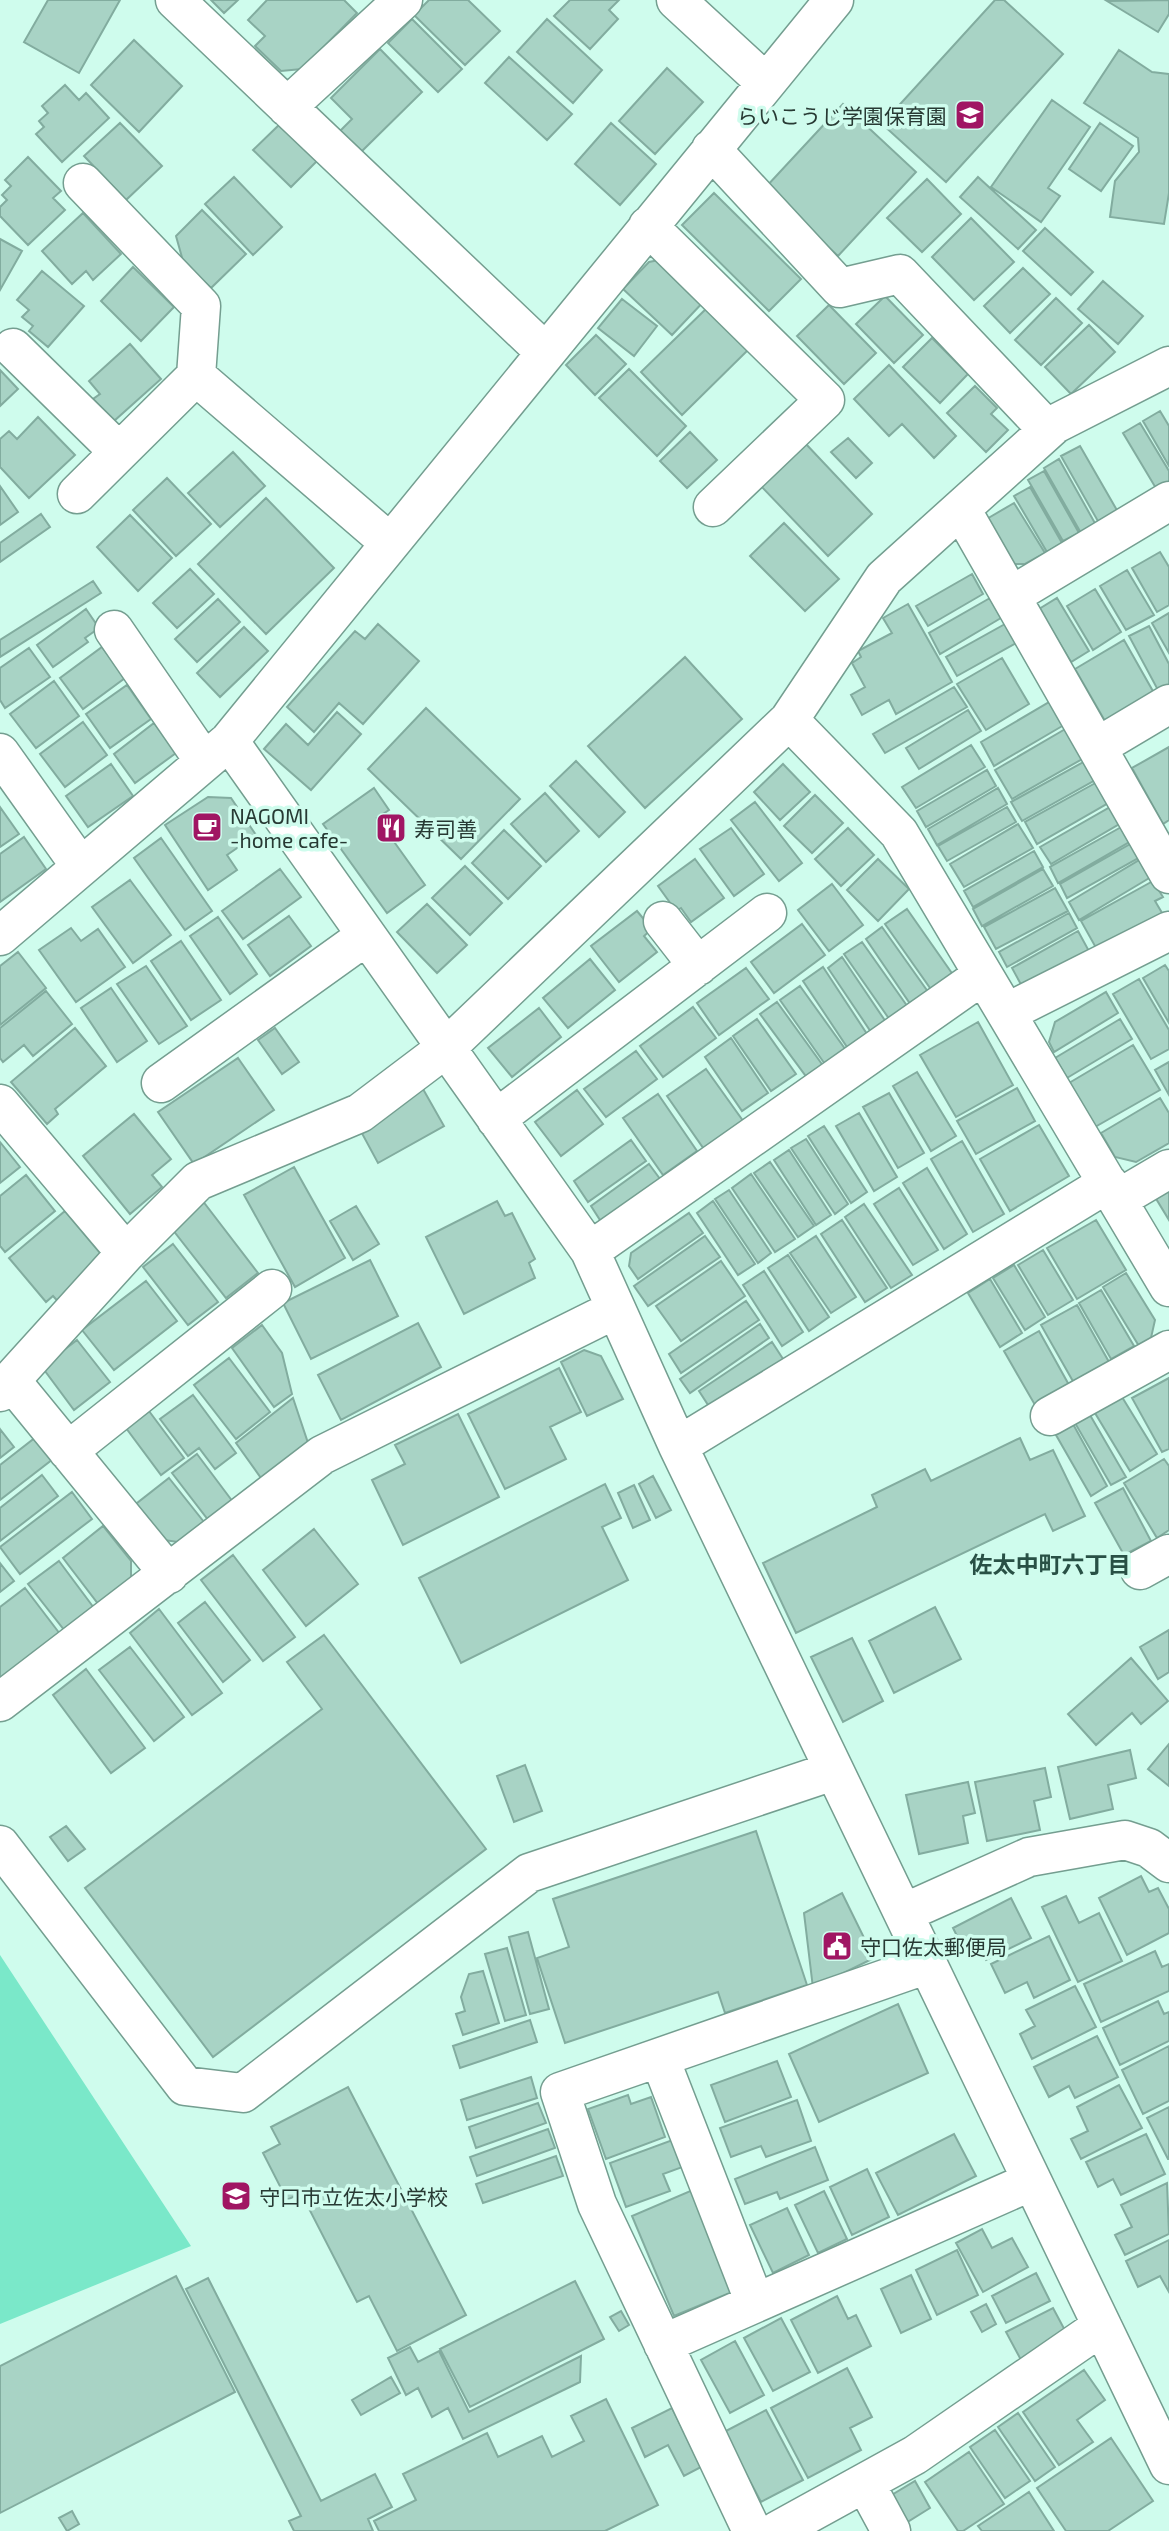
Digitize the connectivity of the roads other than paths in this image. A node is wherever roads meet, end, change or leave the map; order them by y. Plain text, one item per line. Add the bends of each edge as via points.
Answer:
1 (175, 0) edge
2 (403, 0) edge
3 (676, 0) edge
4 (834, 0) edge
5 (766, 83) junction
6 (287, 107) junction
7 (711, 149) junction
8 (83, 183) dead end
9 (648, 226) junction
10 (13, 348) dead end
11 (545, 352) junction
12 (1169, 366) edge
13 (195, 376) junction
14 (1048, 430) junction
15 (119, 452) junction
16 (77, 494) dead end
17 (1169, 501) edge
18 (713, 508) dead end
19 (961, 509) junction
20 (390, 543) junction
21 (1011, 596) junction
22 (114, 630) dead end
23 (1169, 704) edge
24 (789, 720) junction
25 (1097, 747) junction
26 (217, 751) junction
27 (0, 753) edge
28 (80, 867) junction
29 (1169, 874) edge
30 (767, 913) dead end
31 (663, 921) dead end
32 (1169, 931) edge
33 (0, 936) edge
34 (366, 936) junction
35 (698, 966) junction
36 (983, 975) junction
37 (1006, 1013) junction
38 (446, 1048) junction
39 (161, 1083) dead end
40 (0, 1104) edge
41 (496, 1119) junction
42 (1169, 1169) edge
43 (1113, 1191) junction
44 (590, 1251) junction
45 (126, 1253) junction
46 (1169, 1287) edge
47 (272, 1289) dead end
48 (616, 1309) junction
49 (1169, 1350) edge
50 (6, 1387) edge
51 (1050, 1416) dead end
52 (678, 1446) junction
53 (68, 1451) junction
54 (169, 1574) junction
55 (0, 1702) edge
56 (833, 1772) junction
57 (0, 1845) edge
58 (1169, 1863) edge
59 (904, 1913) junction
60 (928, 1964) junction
61 (660, 2059) junction
62 (1032, 2181) junction
63 (755, 2303) junction
64 (1102, 2326) junction
65 (663, 2344) junction
66 (1169, 2465) edge
67 (865, 2483) junction
68 (752, 2531) edge
69 (777, 2531) edge
70 (891, 2531) edge

1 - 6 street
2 - 6 street
3 - 5 street
4 - 5 street
5 - 7 street
6 - 11 street
7 - 9 street
7 - 14 street via 840,288 900,274
8 - 13 street via 201,306
9 - 11 street
9 - 18 street via 825,400
10 - 15 street
11 - 20 street
12 - 14 street
13 - 15 street
13 - 20 street
14 - 19 street
15 - 16 street
17 - 21 street
19 - 21 street
19 - 24 street via 884,578
20 - 26 street
21 - 25 street
22 - 26 street
23 - 25 street
24 - 36 street via 899,833
24 - 38 street
25 - 29 street
26 - 28 street
26 - 34 street
27 - 28 street
28 - 33 street
30 - 35 street
31 - 35 street
32 - 37 street
34 - 38 street
34 - 39 street
35 - 41 street
36 - 37 street
36 - 44 street
37 - 43 street
38 - 41 street
38 - 45 street via 360,1113 198,1181
40 - 45 street
41 - 44 street
42 - 43 street
43 - 46 street
43 - 52 street
44 - 48 street
45 - 50 street
47 - 53 street
48 - 52 street
48 - 54 street via 322,1455
49 - 51 street
50 - 53 street
52 - 56 street
53 - 54 street
54 - 55 street
56 - 57 street via 529,1873 243,2093 185,2086
56 - 59 street
58 - 59 street via 1149,1848 1125,1840 1029,1857
59 - 60 street
60 - 61 street
60 - 62 street
61 - 63 street
61 - 65 street via 560,2092 597,2204
62 - 63 street
62 - 64 street
63 - 65 street
64 - 66 street
64 - 67 street via 915,2455
65 - 68 street
67 - 69 street
67 - 70 street

